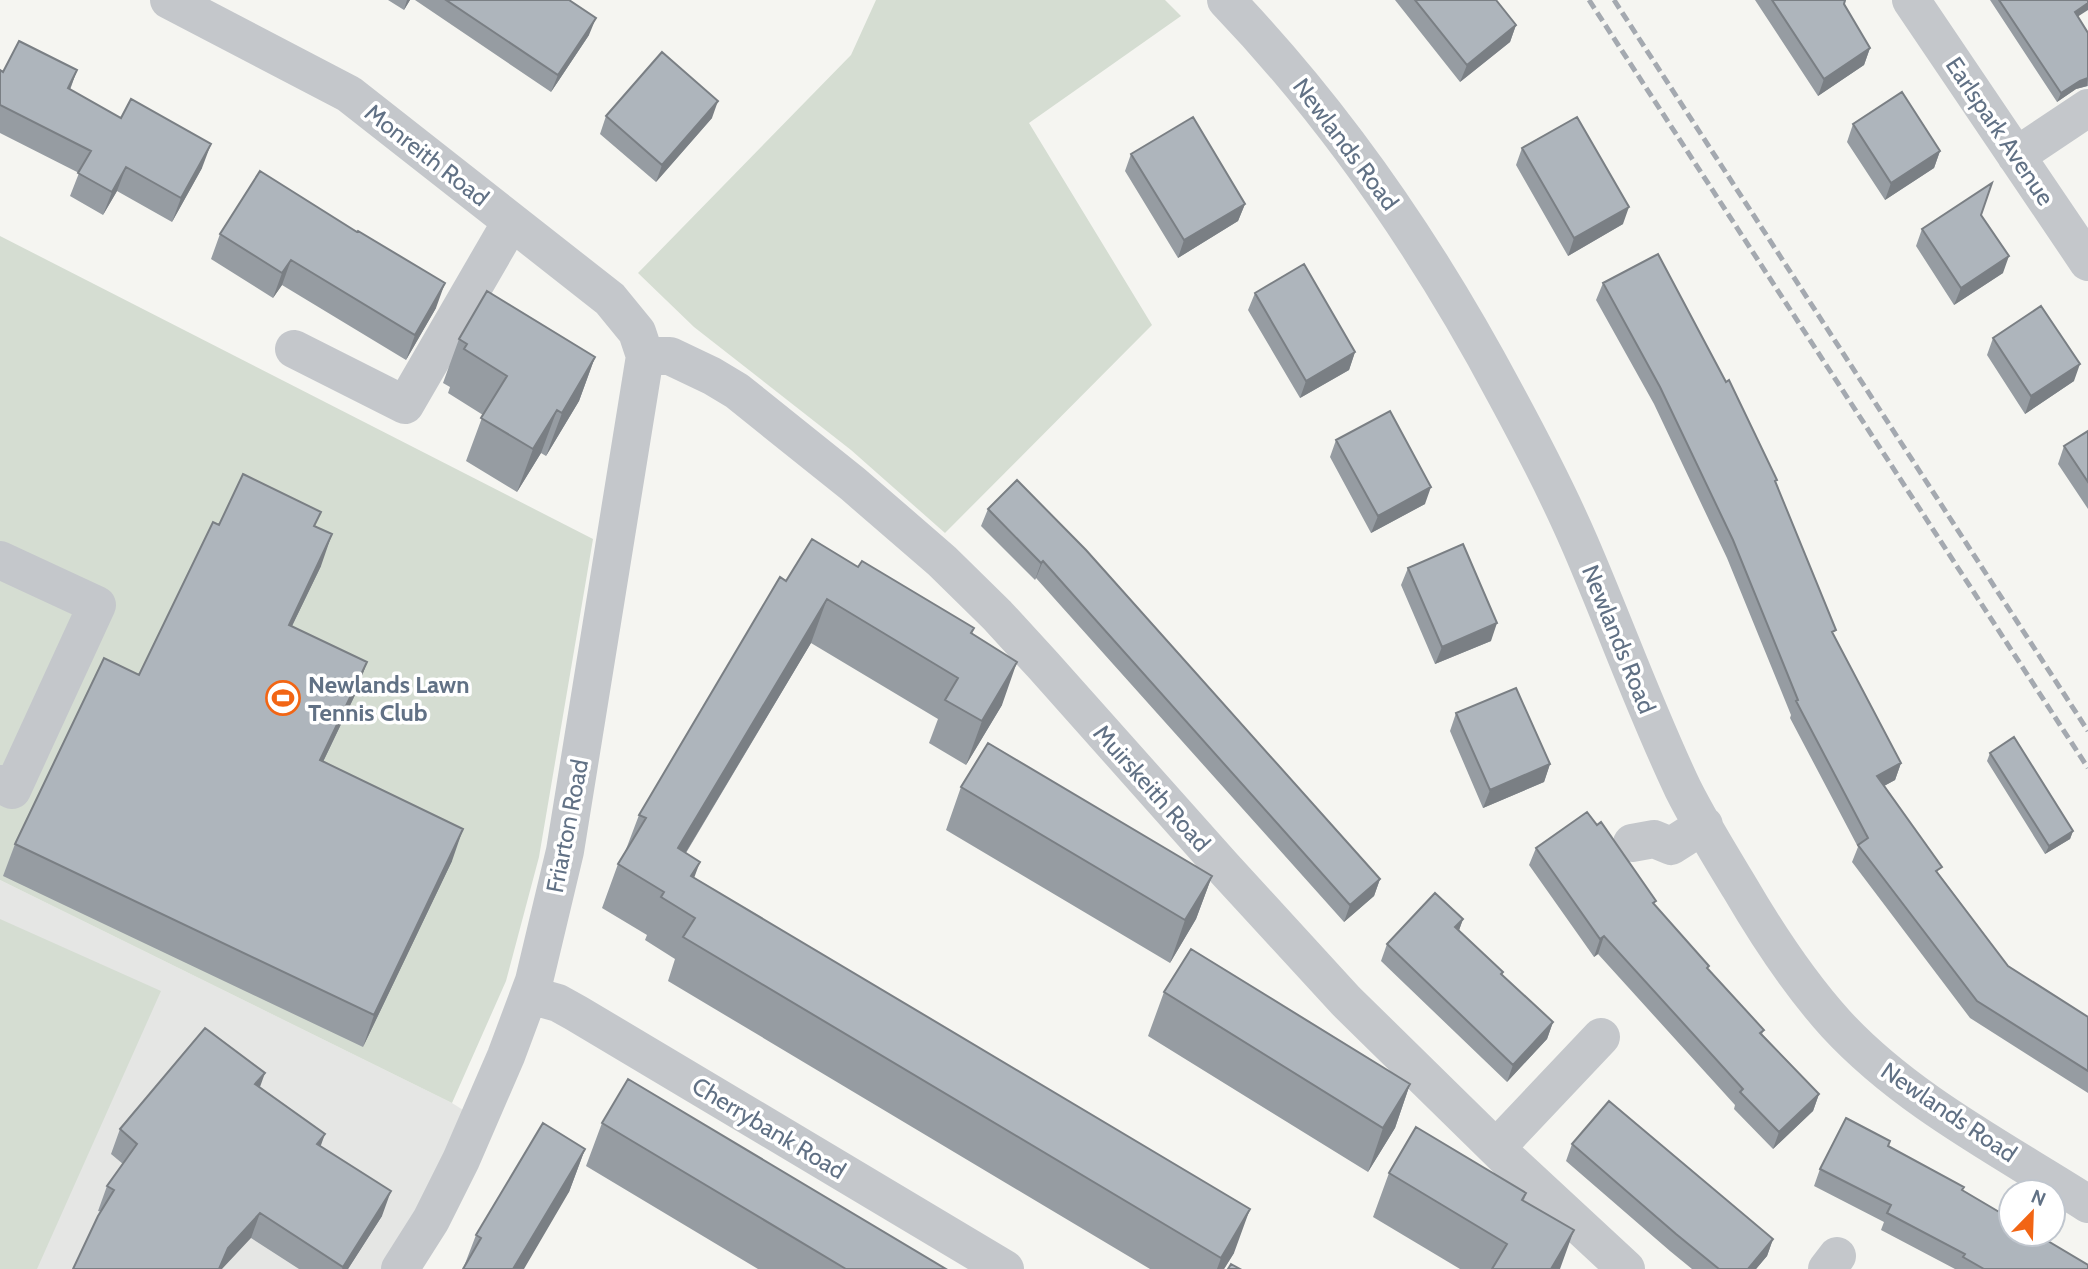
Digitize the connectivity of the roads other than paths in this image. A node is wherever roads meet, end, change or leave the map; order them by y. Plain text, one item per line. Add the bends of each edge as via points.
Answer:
1 (169, 0) edge
2 (1226, 0) edge
3 (1911, 0) edge
4 (2088, 108) edge
5 (2016, 156) junction
6 (511, 222) junction
7 (2088, 262) edge
8 (294, 349) dead end
9 (645, 356) junction
10 (0, 560) edge
11 (0, 784) edge
12 (1704, 825) junction
13 (1632, 843) dead end
14 (530, 995) junction
15 (1601, 1037) dead end
16 (1496, 1148) junction
17 (2088, 1204) edge
18 (400, 1269) edge
19 (1005, 1269) edge
20 (1626, 1269) edge

1 - 6 street, Monreith Road via 349,94
2 - 12 street, Newlands Road via 1294,74 1368,168 1477,341 1580,543 1647,707
3 - 5 street, Earlspark Avenue
4 - 5 street
5 - 7 street, Earlspark Avenue
6 - 8 street via 405,405
6 - 9 street, Monreith Road via 610,299 637,332
9 - 14 street, Friarton Road via 565,851
9 - 16 street, Muirskeith Road via 670,356 737,391 942,561 1034,655 1346,1001
10 - 11 street via 97,606 12,790
12 - 13 street via 1671,846 1654,839
12 - 17 street, Newlands Road via 1768,934 1844,1032 1919,1097
14 - 18 street, Friarton Road via 461,1160
14 - 19 street, Cherrybank Road via 576,1013
15 - 16 street
16 - 20 street, Muirskeith Road

